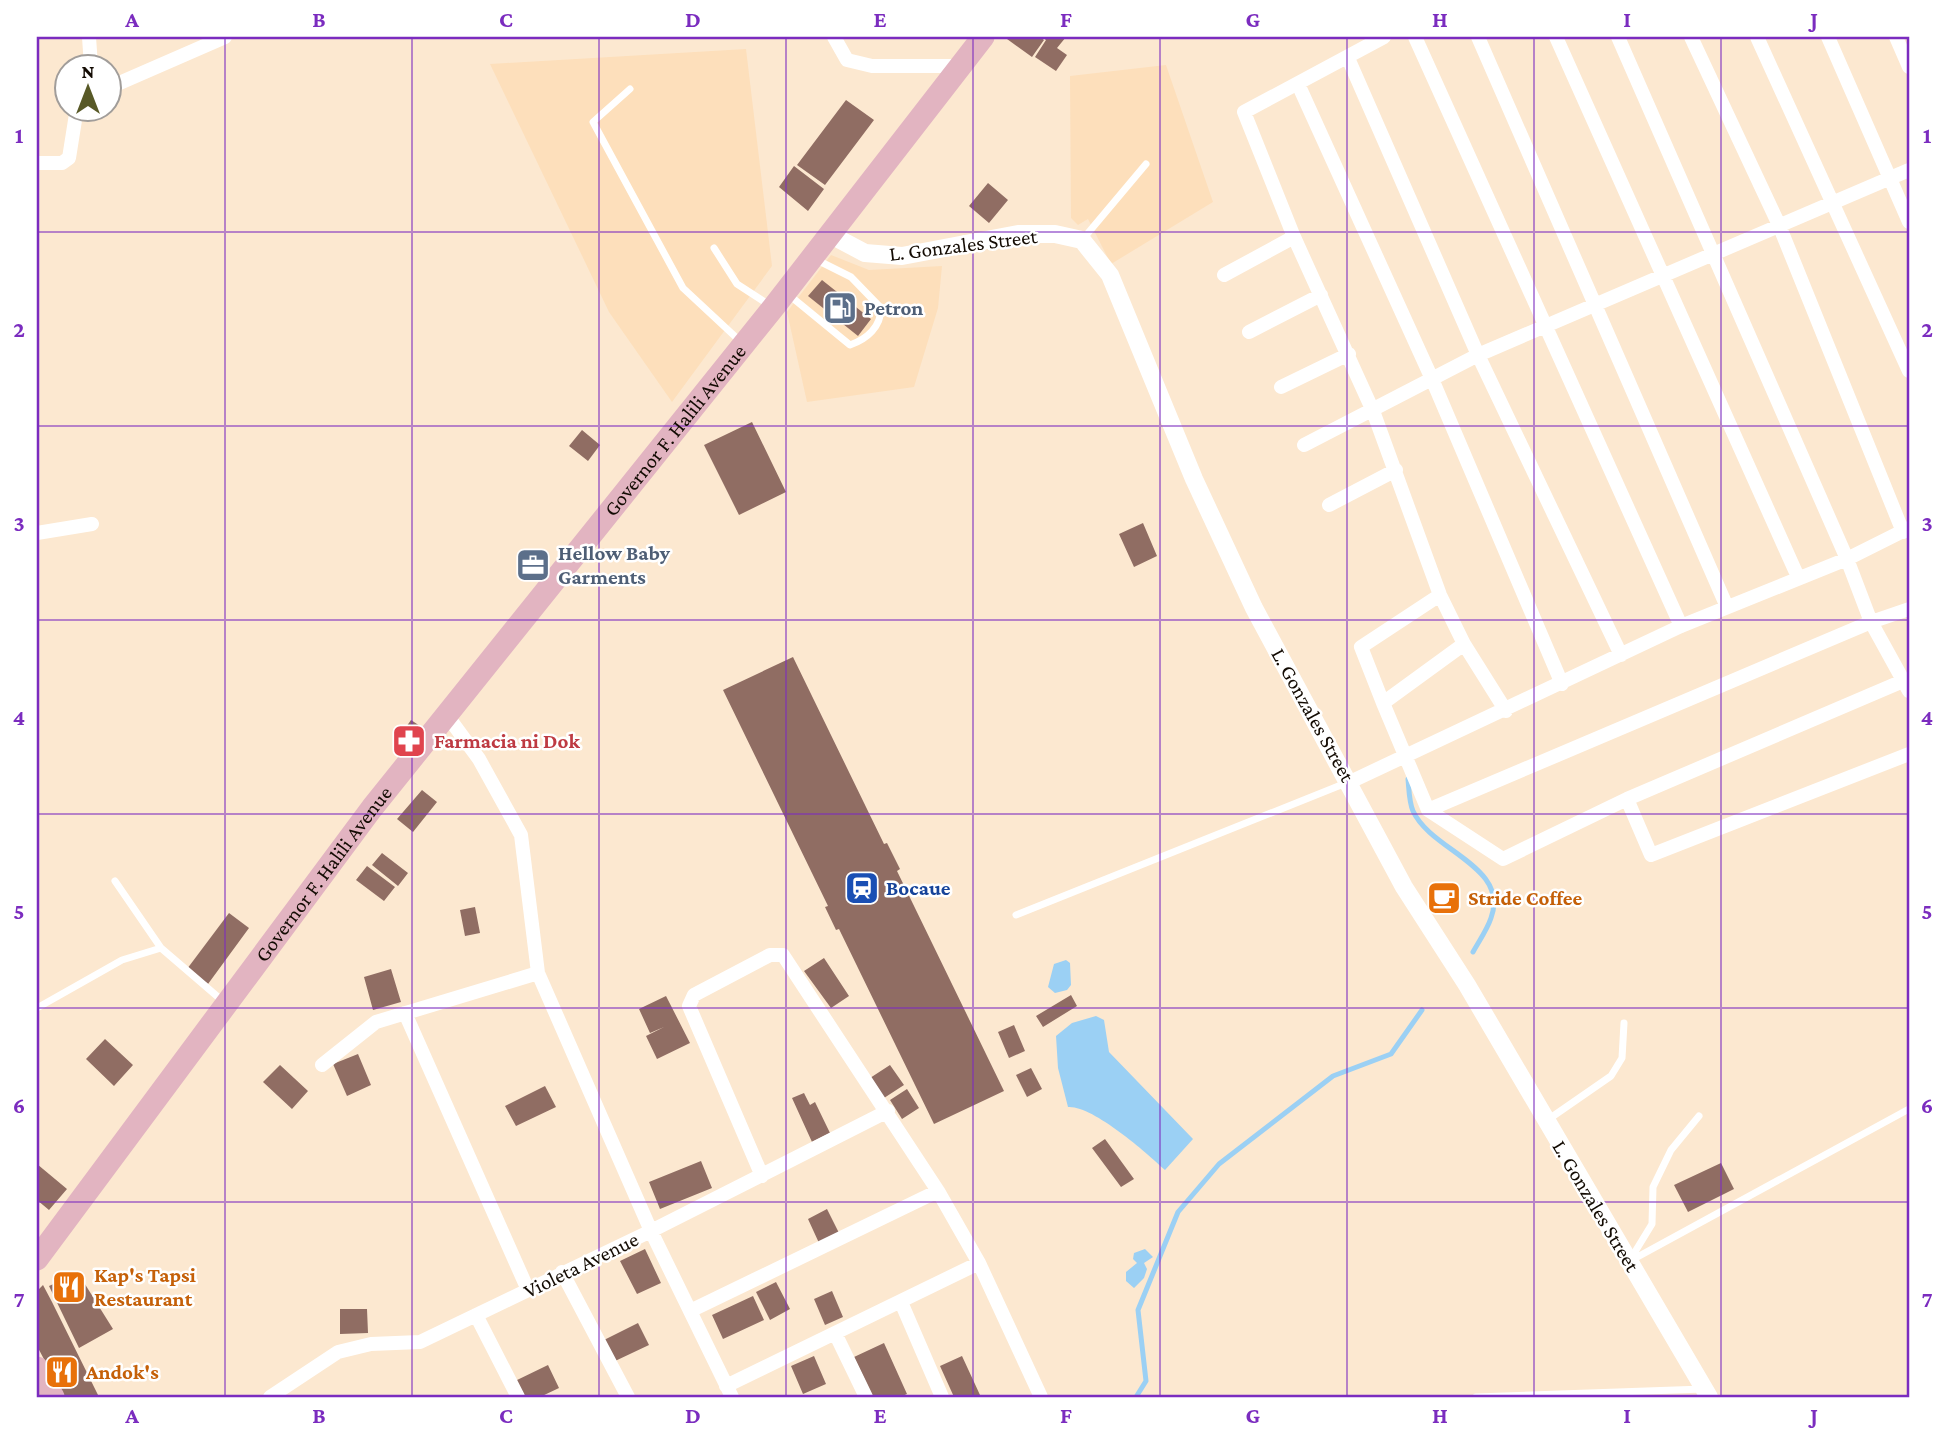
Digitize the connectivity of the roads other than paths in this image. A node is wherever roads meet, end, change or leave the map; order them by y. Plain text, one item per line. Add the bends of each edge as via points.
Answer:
1 (834, 37) edge
2 (983, 37) edge
3 (1384, 37) edge
4 (1415, 37) edge
5 (1478, 37) edge
6 (1556, 37) edge
7 (1620, 37) edge
8 (1691, 37) edge
9 (1757, 37) edge
10 (1828, 37) edge
11 (1896, 37) edge
12 (219, 38) edge
13 (1348, 58) junction
14 (960, 66) junction
15 (1909, 67) edge
16 (122, 82) edge
17 (1298, 83) junction
18 (630, 89) dead end
19 (75, 122) edge
20 (37, 163) edge
21 (1146, 164) dead end
22 (1909, 170) edge
23 (1890, 178) junction
24 (1833, 204) junction
25 (1909, 222) edge
26 (1779, 225) junction
27 (831, 235) junction
28 (1294, 237) junction
29 (1082, 240) junction
30 (714, 248) dead end
31 (1714, 255) junction
32 (813, 258) junction
33 (1224, 275) dead end
34 (1663, 276) junction
35 (1321, 295) junction
36 (780, 300) junction
37 (1596, 305) junction
38 (1545, 326) junction
39 (1249, 332) dead end
40 (743, 344) junction
41 (1349, 354) junction
42 (1478, 355) junction
43 (1909, 371) edge
44 (1432, 379) junction
45 (1281, 387) dead end
46 (1373, 411) junction
47 (1304, 445) dead end
48 (1396, 470) junction
49 (1329, 505) dead end
50 (92, 524) dead end
51 (1906, 530) edge
52 (37, 533) edge
53 (1847, 559) junction
54 (1797, 577) junction
55 (1440, 595) junction
56 (1727, 607) junction
57 (1909, 609) edge
58 (1871, 622) junction
59 (1681, 626) junction
60 (1464, 644) junction
61 (1621, 655) junction
62 (1562, 684) junction
63 (1906, 686) edge
64 (1383, 704) junction
65 (1506, 711) junction
66 (446, 714) junction
67 (1909, 754) edge
68 (1407, 757) junction
69 (1350, 782) junction
70 (1627, 799) junction
71 (1428, 810) junction
72 (116, 881) dead end
73 (1016, 915) dead end
74 (161, 948) junction
75 (538, 973) junction
76 (226, 1003) junction
77 (37, 1008) edge
78 (405, 1013) junction
79 (1624, 1024) dead end
80 (321, 1065) dead end
81 (1909, 1109) edge
82 (888, 1111) junction
83 (1699, 1115) dead end
84 (1546, 1121) junction
85 (762, 1176) junction
86 (938, 1191) junction
87 (651, 1231) junction
88 (37, 1259) edge
89 (1629, 1261) junction
90 (979, 1263) junction
91 (562, 1272) junction
92 (528, 1290) junction
93 (901, 1303) junction
94 (690, 1311) junction
95 (476, 1315) junction
96 (835, 1333) junction
97 (37, 1368) edge
98 (729, 1391) edge
99 (1707, 1393) edge
100 (53, 1397) edge
101 (270, 1397) edge
102 (518, 1397) edge
103 (628, 1397) edge
104 (866, 1397) edge
105 (942, 1397) edge
106 (1041, 1397) edge
107 (1476, 1397) edge

1 - 14 street via 847,60 872,66
2 - 14 main road, Governor F. Halili Avenue
3 - 13 street
4 - 38 street
5 - 37 street
6 - 34 street
7 - 31 street
8 - 26 street
9 - 24 street
10 - 23 street
11 - 15 street
12 - 16 street
13 - 17 street
13 - 42 street
14 - 27 main road, Governor F. Halili Avenue
17 - 28 street via 1244,112
17 - 44 street
18 - 40 lane via 593,122 683,288
19 - 20 street via 69,158 62,163
21 - 29 lane
22 - 23 street
23 - 24 street
23 - 25 street
24 - 26 street
24 - 43 street
26 - 31 street
26 - 51 street
27 - 29 street, L. Gonzales Street via 876,256 902,256 1018,234
27 - 32 main road, Governor F. Halili Avenue
28 - 33 street
28 - 35 street
29 - 69 street, L. Gonzales Street via 1110,275 1162,405 1249,596
30 - 36 lane via 737,284
31 - 34 street
31 - 53 street
32 - 36 main road, Governor F. Halili Avenue
32 - 36 lane via 851,277 881,308 881,320 863,340 850,345
34 - 37 street
34 - 54 street
35 - 39 street
35 - 41 street
36 - 40 main road, Governor F. Halili Avenue
37 - 38 street
37 - 56 street
38 - 42 street
38 - 59 street
40 - 66 main road, Governor F. Halili Avenue
41 - 45 street
41 - 46 street
42 - 44 street
42 - 61 street
44 - 46 street
44 - 62 street
46 - 47 street
46 - 48 street
48 - 49 street
48 - 55 street
50 - 52 street
51 - 53 street
53 - 54 street
53 - 58 street
54 - 56 street
55 - 60 street
55 - 64 street via 1361,647
56 - 59 street
57 - 58 street
58 - 63 street
58 - 71 street
59 - 61 street
60 - 64 street
60 - 65 street
61 - 62 street
62 - 65 street
63 - 70 street
64 - 68 street
65 - 68 street
66 - 75 street via 479,759 521,835
66 - 76 main road, Governor F. Halili Avenue
67 - 70 street via 1651,855
68 - 69 street
68 - 71 street
69 - 73 lane
69 - 84 street, L. Gonzales Street via 1404,887
70 - 71 street via 1503,859
72 - 74 lane
74 - 76 lane
74 - 77 lane via 122,960
75 - 78 street
75 - 87 street
76 - 88 main road, Governor F. Halili Avenue
78 - 80 street via 376,1022
78 - 92 street
79 - 84 lane via 1622,1058 1611,1076
81 - 89 lane
82 - 85 street, Violeta Avenue
82 - 85 street via 783,955 770,955 694,995 689,1006
82 - 86 street
83 - 89 lane via 1671,1150 1653,1187 1652,1224
84 - 89 street, L. Gonzales Street
85 - 87 street, Violeta Avenue
86 - 90 street
86 - 94 street
87 - 91 street, Violeta Avenue
87 - 94 street
89 - 99 street, L. Gonzales Street
90 - 93 street
90 - 106 street
91 - 92 street, Violeta Avenue
91 - 103 street
92 - 95 street, Violeta Avenue
93 - 96 street
93 - 105 street
94 - 98 street
95 - 101 street, Violeta Avenue via 420,1342 371,1344 338,1352
95 - 102 street
96 - 98 street
96 - 104 street
97 - 100 main road
99 - 107 lane

